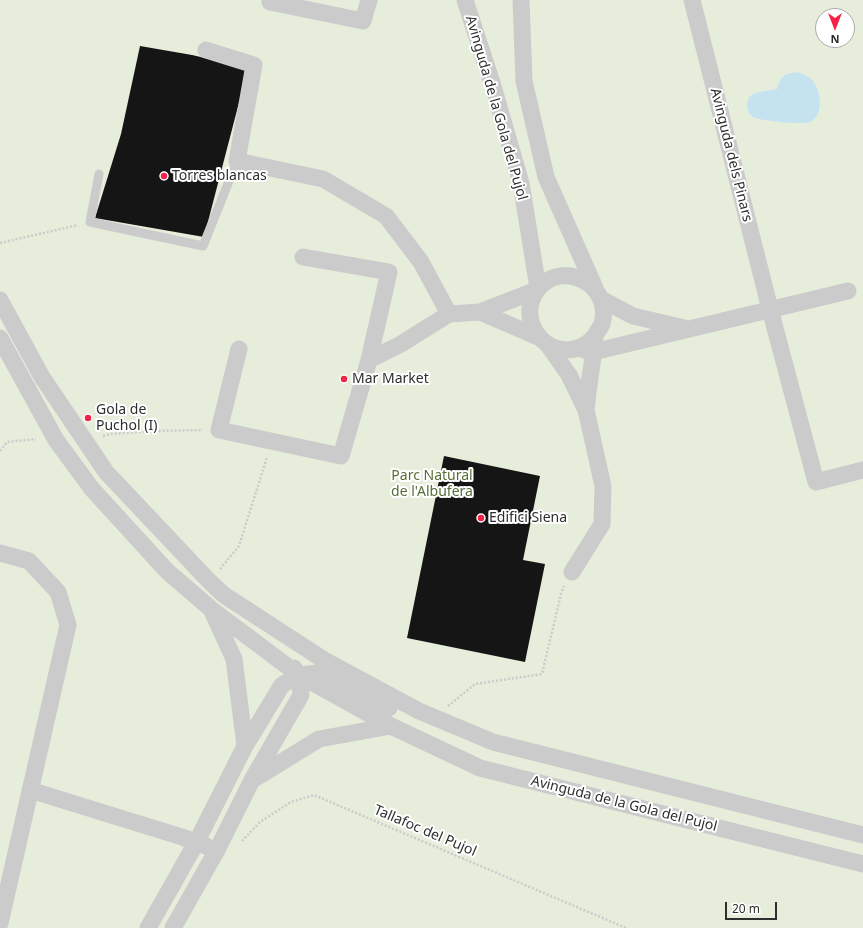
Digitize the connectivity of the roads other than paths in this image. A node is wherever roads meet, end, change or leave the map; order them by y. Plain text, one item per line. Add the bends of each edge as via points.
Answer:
1 (369, 0) edge
2 (465, 0) edge
3 (521, 0) edge
4 (692, 0) edge
5 (270, 2) dead end
6 (206, 50) dead end
7 (237, 161) junction
8 (99, 174) dead end
9 (303, 257) dead end
10 (538, 289) junction
11 (848, 291) dead end
12 (598, 294) junction
13 (0, 300) edge
14 (770, 309) junction
15 (480, 312) junction
16 (449, 314) junction
17 (686, 329) junction
18 (0, 338) edge
19 (543, 341) junction
20 (594, 344) junction
21 (239, 349) dead end
22 (369, 360) junction
23 (586, 410) junction
24 (863, 470) edge
25 (0, 553) edge
26 (572, 572) road end
27 (224, 595) junction
28 (211, 609) junction
29 (298, 675) junction
30 (392, 726) junction
31 (493, 742) junction
32 (246, 746) junction
33 (252, 780) junction
34 (30, 790) junction
35 (863, 835) edge
36 (196, 843) junction
37 (217, 850) junction
38 (863, 864) edge
39 (0, 923) edge
40 (148, 928) edge
41 (173, 928) edge

1 - 5 street via 363,21
2 - 10 street, Avinguda de la Gola del Pujol via 521,183
3 - 12 street, Avinguda de la Gola del Pujol via 524,81 546,177
4 - 14 street, Avinguda dels Pinars
6 - 7 street via 254,65
7 - 8 lane via 203,246 90,222
7 - 16 street via 323,179 386,216 421,262
9 - 22 street via 389,272
10 - 12 street via 546,281 558,276 571,275 583,279
10 - 15 street
10 - 19 street via 529,312 532,325
11 - 14 street
12 - 17 street via 633,316
12 - 20 street via 604,312
13 - 27 street, Avinguda de la Gola del Pujol via 42,377 106,472
14 - 17 street
14 - 24 street, Avinguda dels Pinars via 816,482
15 - 16 street
15 - 19 street
16 - 22 street via 401,344
17 - 20 street
18 - 28 street, Avinguda de la Gola del Pujol via 56,440 92,489 161,565
19 - 20 street via 560,349 574,349
19 - 23 street via 569,375
20 - 23 street
21 - 22 street via 219,430 341,456
23 - 26 street via 603,486 602,524
25 - 34 street via 29,561 58,592 68,625
27 - 29 street, Avinguda de la Gola del Pujol via 289,659
27 - 31 street, Avinguda de la Gola del Pujol via 324,660 419,711
28 - 29 street, Avinguda de la Gola del Pujol
28 - 32 street, Avinguda de la Gola del Pujol via 234,659
29 - 30 street, Avinguda de la Gola del Pujol
29 - 31 street, Avinguda de la Gola del Pujol via 317,673 460,739
29 - 32 street, Avinguda de la Gola del Pujol via 282,685
29 - 33 street, Avinguda de la Gola del Pujol via 301,695
30 - 33 street via 319,739
30 - 38 street, Avinguda de la Gola del Pujol via 480,768
31 - 35 street, Avinguda de la Gola del Pujol
32 - 36 street, Avinguda de la Gola del Pujol
33 - 37 street, Avinguda de la Gola del Pujol
34 - 36 street
34 - 39 street
36 - 37 street
36 - 40 street, Avinguda de la Gola del Pujol
37 - 41 street, Avinguda de la Gola del Pujol

